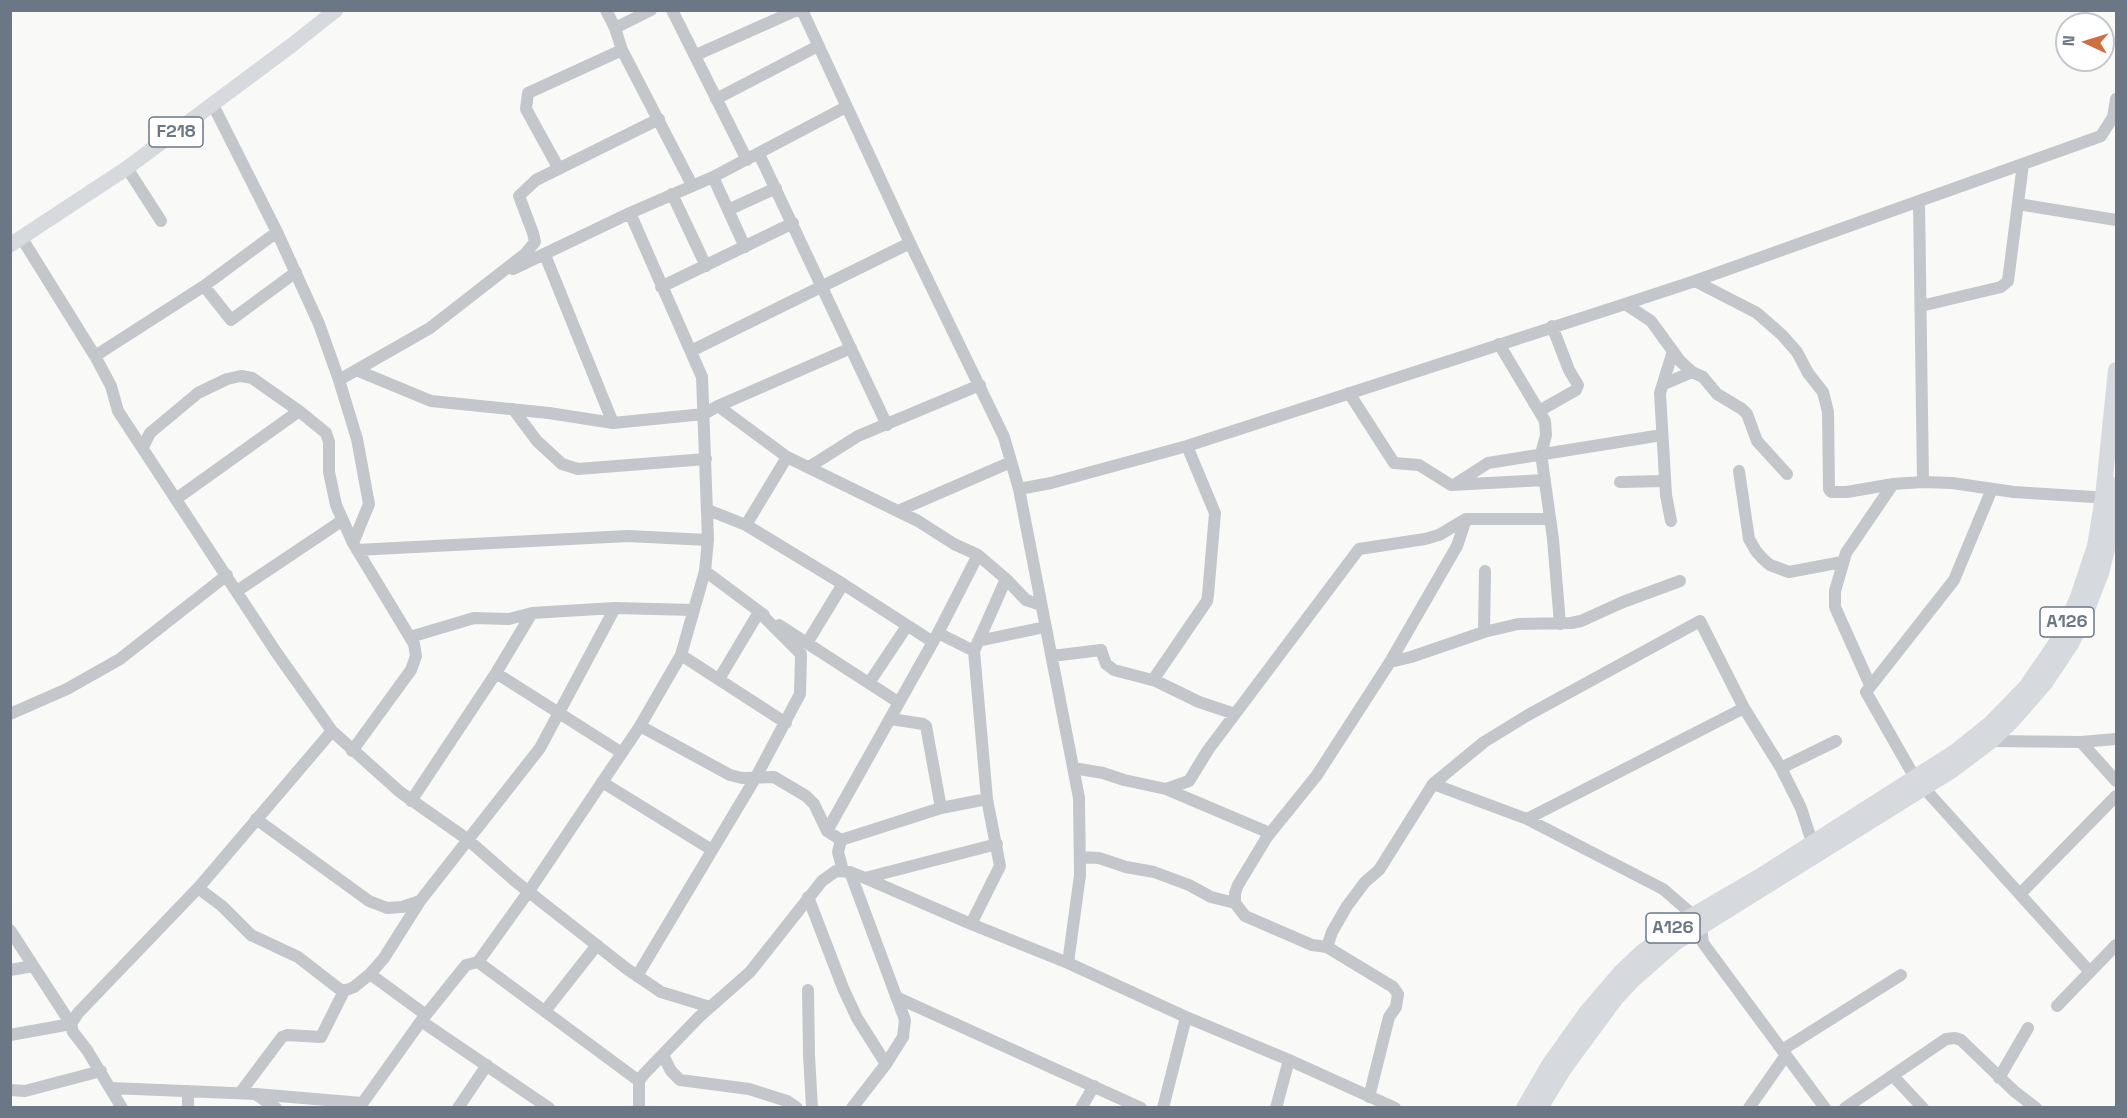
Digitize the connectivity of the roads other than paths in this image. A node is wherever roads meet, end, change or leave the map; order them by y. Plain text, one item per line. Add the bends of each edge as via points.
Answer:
1 (336, 10) edge
2 (606, 10) edge
3 (651, 10) edge
4 (672, 10) edge
5 (800, 10) edge
6 (615, 28) junction
7 (818, 46) junction
8 (622, 50) junction
9 (696, 55) junction
10 (716, 99) junction
11 (2116, 99) edge
12 (213, 105) junction
13 (846, 107) junction
14 (659, 119) junction
15 (759, 154) junction
16 (747, 160) junction
17 (2023, 164) junction
18 (127, 168) junction
19 (559, 170) junction
20 (713, 177) junction
21 (692, 185) junction
22 (776, 188) junction
23 (672, 194) junction
24 (1919, 201) junction
25 (2018, 204) junction
26 (728, 210) junction
27 (630, 213) junction
28 (2116, 220) edge
29 (161, 221) dead end
30 (793, 223) junction
31 (277, 232) junction
32 (16, 241) edge
33 (910, 243) junction
34 (745, 248) junction
35 (545, 255) junction
36 (706, 266) junction
37 (296, 272) junction
38 (501, 274) junction
39 (1695, 281) junction
40 (204, 286) junction
41 (661, 287) junction
42 (821, 287) junction
43 (1625, 304) junction
44 (1921, 306) junction
45 (1552, 326) junction
46 (1499, 345) junction
47 (850, 348) junction
48 (691, 351) junction
49 (1673, 351) junction
50 (95, 356) junction
51 (356, 370) junction
52 (2116, 370) edge
53 (1692, 372) junction
54 (339, 380) junction
55 (1664, 384) junction
56 (980, 385) junction
57 (1349, 393) junction
58 (718, 406) junction
59 (513, 409) junction
60 (299, 411) junction
61 (1539, 411) junction
62 (704, 414) junction
63 (613, 423) junction
64 (887, 425) junction
65 (1662, 435) junction
66 (1186, 446) junction
67 (143, 447) junction
68 (1542, 454) junction
69 (787, 456) junction
70 (706, 459) junction
71 (1011, 462) junction
72 (809, 467) junction
73 (1739, 471) dead end
74 (1787, 474) dead end
75 (1545, 480) junction
76 (1665, 481) junction
77 (1620, 482) dead end
78 (1923, 482) junction
79 (1457, 483) junction
80 (1893, 484) junction
81 (1019, 489) junction
82 (1992, 489) junction
83 (176, 499) junction
84 (2112, 503) edge
85 (708, 510) junction
86 (898, 511) junction
87 (1550, 519) junction
88 (343, 520) junction
89 (1671, 521) dead end
90 (746, 525) junction
91 (1458, 529) junction
92 (708, 540) junction
93 (355, 546) junction
94 (978, 555) junction
95 (1842, 562) junction
96 (705, 571) junction
97 (1485, 571) dead end
98 (227, 575) junction
99 (1006, 579) junction
100 (1680, 581) dead end
101 (843, 584) junction
102 (237, 591) junction
103 (1041, 605) junction
104 (615, 608) junction
105 (693, 610) junction
106 (759, 612) junction
107 (532, 614) junction
108 (1560, 624) junction
109 (907, 626) junction
110 (1046, 627) junction
111 (1484, 632) junction
112 (410, 637) junction
113 (936, 638) junction
114 (807, 643) junction
115 (976, 646) junction
116 (681, 655) junction
117 (1052, 656) junction
118 (1390, 662) junction
119 (496, 673) junction
120 (718, 680) junction
121 (1153, 680) junction
122 (869, 683) junction
123 (1870, 685) junction
124 (898, 702) junction
125 (1744, 708) junction
126 (10, 714) edge
127 (559, 714) junction
128 (1235, 714) junction
129 (891, 719) junction
130 (786, 723) junction
131 (640, 726) junction
132 (332, 731) junction
133 (2116, 739) edge
134 (1836, 741) dead end
135 (1991, 741) junction
136 (2081, 742) junction
137 (352, 751) junction
138 (622, 753) junction
139 (1073, 768) junction
140 (1781, 768) junction
141 (756, 777) junction
142 (2116, 781) edge
143 (602, 782) junction
144 (1919, 783) junction
145 (1433, 784) junction
146 (1166, 789) junction
147 (2116, 796) edge
148 (987, 799) junction
149 (411, 801) junction
150 (1881, 807) junction
151 (941, 808) junction
152 (256, 819) junction
153 (1527, 819) junction
154 (827, 831) junction
155 (1267, 837) junction
156 (467, 839) junction
157 (841, 840) junction
158 (1812, 842) junction
159 (997, 844) junction
160 (712, 850) junction
161 (1080, 857) junction
162 (846, 872) junction
163 (865, 878) junction
164 (198, 888) junction
165 (529, 891) junction
166 (2020, 894) junction
167 (808, 897) junction
168 (420, 901) junction
169 (1235, 903) junction
170 (971, 924) junction
171 (1699, 929) junction
172 (10, 930) edge
173 (1681, 931) junction
174 (597, 945) junction
175 (2116, 945) edge
176 (1327, 947) junction
177 (478, 962) junction
178 (1068, 963) junction
179 (33, 966) junction
180 (10, 970) edge
181 (2090, 972) junction
182 (370, 974) junction
183 (1901, 975) dead end
184 (637, 976) junction
185 (344, 990) junction
186 (808, 990) dead end
187 (898, 998) junction
188 (2057, 1006) dead end
189 (710, 1007) junction
190 (545, 1011) junction
191 (1186, 1017) junction
192 (424, 1018) junction
193 (71, 1024) junction
194 (2028, 1028) dead end
195 (10, 1035) edge
196 (1784, 1053) junction
197 (663, 1055) junction
198 (1289, 1060) junction
199 (886, 1064) junction
200 (487, 1065) junction
201 (100, 1071) junction
202 (1893, 1076) junction
203 (2000, 1078) junction
204 (639, 1081) junction
205 (1094, 1086) junction
206 (111, 1088) junction
207 (10, 1090) edge
208 (188, 1091) junction
209 (240, 1093) junction
210 (256, 1094) junction
211 (1369, 1097) junction
212 (360, 1105) edge
213 (270, 1106) edge
214 (857, 1106) edge
215 (122, 1107) edge
216 (188, 1107) edge
217 (458, 1107) edge
218 (549, 1107) edge
219 (639, 1107) edge
220 (797, 1107) edge
221 (812, 1107) edge
222 (1081, 1107) edge
223 (1141, 1107) edge
224 (1162, 1107) edge
225 (1276, 1107) edge
226 (1395, 1107) edge
227 (1524, 1107) edge
228 (1540, 1107) edge
229 (1749, 1107) edge
230 (1825, 1107) edge
231 (1845, 1107) edge
232 (1923, 1107) edge
233 (2036, 1107) edge

1 - 12 main road, F218
2 - 6 street
3 - 6 street
4 - 9 street
5 - 7 street
5 - 9 street
6 - 8 street
7 - 10 street
7 - 13 street
8 - 14 street
8 - 19 street via 528,93 526,109
9 - 10 street
10 - 16 street
11 - 17 street via 2113,117 2101,136
12 - 18 main road, F218
12 - 31 street
13 - 15 street
13 - 33 street
14 - 19 street
14 - 21 street
15 - 16 street
15 - 22 street
16 - 20 street
17 - 24 street
17 - 25 street
18 - 29 street
18 - 32 main road, F218
19 - 38 street via 536,180 519,196 535,242
20 - 21 street
20 - 26 street
21 - 23 street
22 - 26 street
22 - 30 street
23 - 27 street
23 - 36 street
24 - 39 street
24 - 44 street
25 - 28 street
25 - 44 street via 2008,281 2001,287
26 - 34 street
27 - 35 street
27 - 41 street
30 - 34 street
30 - 42 street
31 - 37 street
31 - 40 street
32 - 50 street
33 - 42 street
33 - 56 street
34 - 36 street
35 - 38 street
35 - 63 street
36 - 41 street
37 - 40 street via 231,320
37 - 54 street
38 - 51 street via 430,328
39 - 43 street
39 - 80 street via 1757,313 1797,352 1823,392 1828,412 1831,492
40 - 50 street
41 - 48 street
42 - 47 street
42 - 48 street
43 - 45 street
43 - 49 street via 1651,321
44 - 78 street
45 - 46 street
45 - 61 street via 1578,385 1576,390
46 - 57 street
46 - 61 street
47 - 58 street
47 - 64 street
48 - 62 street via 702,377
49 - 53 street
49 - 55 street
50 - 67 street via 111,386 118,411
51 - 54 street
51 - 59 street via 430,401
52 - 84 highway, A126
53 - 55 street
53 - 74 street via 1747,414 1757,441
54 - 93 street via 357,439 369,504
55 - 65 street via 1660,393
56 - 64 street
56 - 71 street
57 - 66 street
57 - 79 street via 1394,463 1419,465 1451,485
58 - 62 street
58 - 69 street
59 - 63 street
59 - 70 street via 537,441 562,464 578,469
60 - 67 street via 252,378 227,379 198,393 150,433
60 - 83 street
60 - 88 street via 326,433 329,472
61 - 68 street via 1546,426
62 - 63 street
62 - 70 street
64 - 72 street via 858,436
65 - 68 street
65 - 76 street
66 - 81 street
66 - 121 street via 1215,513 1208,595
67 - 83 street
68 - 75 street
68 - 79 street via 1488,463
69 - 72 street
69 - 90 street
70 - 85 street
71 - 81 street
71 - 86 street
72 - 86 street
73 - 95 street via 1749,539 1763,559 1789,572
75 - 79 street
75 - 87 street
76 - 77 street
76 - 89 street
78 - 80 street
78 - 82 street
80 - 95 street
81 - 103 street
82 - 84 street
82 - 123 street via 1954,580
83 - 98 street
84 - 135 highway, A126 via 2101,573 2071,644 2045,683
84 - 144 highway, A126 via 2078,597 2040,667 1990,724
85 - 90 street
85 - 92 street
86 - 94 street
87 - 91 street via 1466,519
87 - 108 street
88 - 93 street
88 - 102 street
90 - 101 street
91 - 118 street
91 - 128 street via 1425,539 1359,549
92 - 93 street via 628,536
92 - 96 street
93 - 112 street
94 - 99 street
94 - 113 street
95 - 123 street via 1835,607
96 - 105 street
96 - 106 street
97 - 111 street
98 - 102 street
98 - 126 street via 120,659 67,689
99 - 103 street via 1026,600
99 - 115 street
100 - 108 street via 1581,621
101 - 109 street
101 - 114 street
102 - 132 street
103 - 110 street
104 - 105 street
104 - 107 street
104 - 127 street
105 - 116 street
106 - 114 street
106 - 120 street
106 - 130 street via 801,654 801,694
107 - 112 street via 509,619 474,618
107 - 119 street
108 - 111 street via 1518,624
109 - 113 street
109 - 122 street
110 - 115 street
110 - 117 street
111 - 118 street
112 - 137 street via 416,656 411,670
113 - 115 street
113 - 124 street
114 - 122 street
115 - 148 street
116 - 120 street
116 - 131 street
117 - 121 street via 1101,650 1106,664 1114,670
117 - 139 street
118 - 155 street via 1317,775
119 - 127 street
119 - 149 street
120 - 130 street
121 - 128 street
122 - 124 street
123 - 144 street via 1867,694
124 - 129 street
125 - 140 street
125 - 145 street via 1700,621 1528,715 1484,742
125 - 153 street
127 - 138 street
127 - 156 street via 540,748
128 - 146 street via 1189,781
129 - 151 street via 926,726
129 - 154 street
130 - 141 street
131 - 138 street
131 - 141 street via 730,775
132 - 137 street
132 - 152 street
133 - 136 street
134 - 140 street
135 - 136 street
135 - 144 highway, A126 via 1971,757
136 - 142 street
137 - 149 street
138 - 143 street
139 - 146 street
139 - 161 street via 1079,798
140 - 158 street via 1802,808
141 - 154 street via 774,777 806,796
141 - 160 street
143 - 160 street
143 - 165 street
144 - 150 highway, A126
144 - 166 street
145 - 153 street
145 - 176 street via 1379,870 1347,906
146 - 155 street via 1265,831
147 - 166 street
148 - 151 street
148 - 159 street
149 - 156 street
150 - 158 highway, A126
150 - 171 highway, A126
151 - 157 street
152 - 164 street
152 - 168 street via 369,901 387,909
153 - 171 street via 1663,889
154 - 157 street
155 - 169 street via 1238,885
156 - 165 street
156 - 168 street
157 - 162 street via 838,852
158 - 171 highway, A126 via 1759,877
159 - 163 street
159 - 170 street via 1000,867
160 - 184 street
161 - 169 street via 1154,872
161 - 178 street
162 - 163 street
162 - 167 street via 836,871 822,880
162 - 187 street
163 - 170 street
164 - 185 street via 252,935 297,957
164 - 193 street
165 - 174 street
165 - 177 street
166 - 181 street
167 - 189 street via 750,972
167 - 199 street via 857,1018
168 - 182 street
169 - 176 street via 1245,916 1312,945
170 - 178 street
171 - 173 highway, A126
171 - 173 street
171 - 196 street
172 - 179 street
173 - 227 highway, A126 via 1641,953 1605,990 1549,1065
173 - 228 highway, A126 via 1616,998
174 - 184 street
174 - 190 street
175 - 181 street
176 - 211 street via 1393,987 1398,994
177 - 190 street
177 - 192 street via 466,965
178 - 191 street
179 - 180 street
179 - 193 street
181 - 188 street
182 - 185 street
182 - 192 street
183 - 196 street
184 - 189 street via 661,992
185 - 209 street via 321,1037 282,1037
186 - 221 street
187 - 199 street via 905,1020 903,1037
187 - 205 street
189 - 197 street
190 - 204 street
191 - 198 street
191 - 224 street
192 - 200 street
192 - 212 street
193 - 195 street
193 - 201 street
194 - 203 street
196 - 229 street
196 - 230 street
197 - 204 street
197 - 220 street via 680,1080 749,1089
198 - 211 street
198 - 225 street
199 - 214 street
200 - 217 street
200 - 218 street
201 - 206 street
201 - 207 street via 25,1091
202 - 203 street via 1946,1039 1954,1038 1961,1040
202 - 231 street
202 - 232 street
203 - 233 street
204 - 219 street
205 - 222 street
205 - 223 street
206 - 208 street
206 - 215 street
208 - 209 street
208 - 216 street
209 - 210 street
210 - 212 street
210 - 213 street
211 - 226 street

